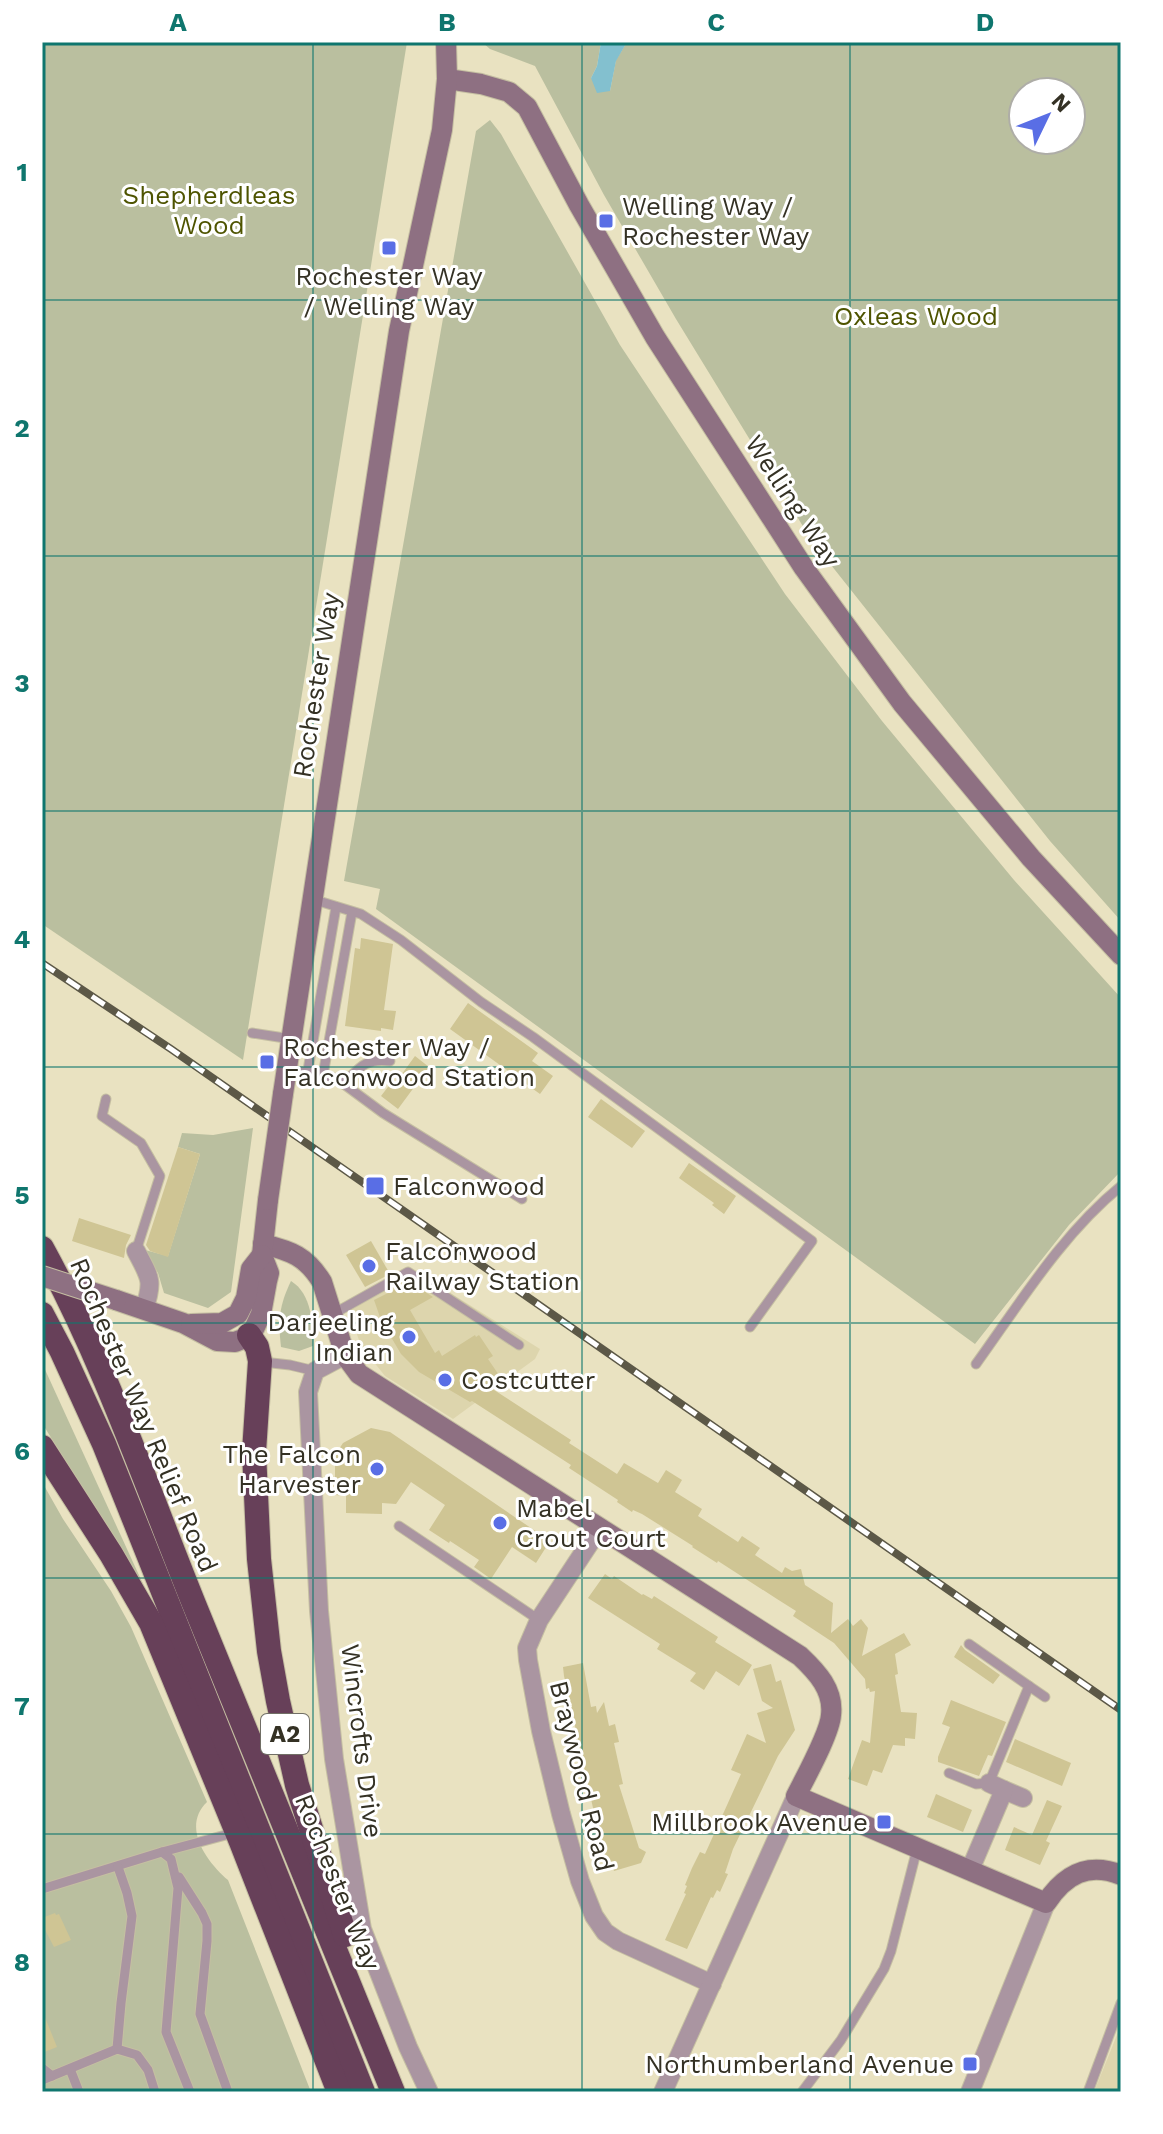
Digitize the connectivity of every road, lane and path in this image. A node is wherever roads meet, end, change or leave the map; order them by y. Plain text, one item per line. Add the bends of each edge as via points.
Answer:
1 (446, 42) edge
2 (447, 79) junction
3 (312, 899) junction
4 (336, 907) junction
5 (352, 912) junction
6 (1121, 955) edge
7 (252, 1033) dead end
8 (291, 1039) junction
9 (390, 1061) dead end
10 (308, 1070) junction
11 (323, 1075) junction
12 (286, 1076) junction
13 (343, 1084) junction
14 (106, 1099) dead end
15 (1121, 1186) edge
16 (522, 1199) dead end
17 (42, 1248) edge
18 (262, 1250) junction
19 (136, 1251) joint
20 (42, 1276) edge
21 (144, 1310) junction
22 (42, 1314) edge
23 (333, 1314) junction
24 (183, 1323) junction
25 (750, 1327) dead end
26 (249, 1335) junction
27 (519, 1345) dead end
28 (345, 1355) junction
29 (260, 1361) junction
30 (976, 1364) dead end
31 (315, 1371) junction
32 (42, 1447) edge
33 (399, 1526) dead end
34 (599, 1529) junction
35 (183, 1608) junction
36 (539, 1620) junction
37 (969, 1644) dead end
38 (1029, 1686) junction
39 (1045, 1697) dead end
40 (949, 1773) dead end
41 (997, 1786) junction
42 (796, 1796) junction
43 (1023, 1798) dead end
44 (237, 1832) junction
45 (917, 1848) junction
46 (162, 1852) junction
47 (118, 1867) junction
48 (176, 1870) junction
49 (970, 1870) junction
50 (1121, 1875) edge
51 (42, 1889) edge
52 (1046, 1903) junction
53 (712, 1984) junction
54 (1121, 2003) edge
55 (117, 2049) junction
56 (42, 2068) edge
57 (70, 2069) junction
58 (47, 2078) edge
59 (79, 2092) edge
60 (155, 2092) edge
61 (190, 2092) edge
62 (228, 2092) edge
63 (339, 2092) edge
64 (363, 2092) edge
65 (396, 2092) edge
66 (429, 2092) edge
67 (663, 2092) edge
68 (802, 2092) edge
69 (970, 2092) edge
70 (1088, 2092) edge

1 - 2 street, Rochester Way
2 - 3 street, Rochester Way via 441,139 399,331
2 - 6 street, Welling Way via 509,92 527,107 655,337 804,568 902,703 1031,858
3 - 4 lane
3 - 8 street, Rochester Way
4 - 5 lane
4 - 10 lane
5 - 11 lane
5 - 25 lane via 401,940 812,1241
7 - 8 lane
8 - 12 street, Rochester Way
9 - 13 lane via 364,1063
10 - 11 lane
10 - 12 lane
11 - 13 lane
12 - 18 street, Rochester Way, bridge
13 - 16 lane
14 - 19 lane via 102,1116 141,1143 160,1176
15 - 30 lane via 1048,1264
17 - 35 highway, Rochester Way Relief Road / A2 via 110,1393
18 - 23 street via 289,1251 309,1264
18 - 24 street via 235,1317 215,1324
18 - 26 street, Rochester Way via 269,1273 261,1314
19 - 21 street via 150,1278
20 - 21 street, bridge
21 - 24 street
22 - 35 highway, Rochester Way Relief Road / A2
23 - 27 lane via 408,1272
23 - 28 street
24 - 26 street via 217,1341 235,1342
26 - 29 highway
28 - 31 street
28 - 34 street via 359,1374
29 - 31 lane
29 - 65 highway, A2 via 254,1452 259,1559 278,1701 301,1800
31 - 66 street, Wincrofts Drive via 308,1392 319,1611 334,1759 362,1929
32 - 44 highway via 151,1623
33 - 36 lane
34 - 36 street, Braywood Road
34 - 42 street via 816,1671 827,1689 831,1715
35 - 64 highway, A2
35 - 65 highway, Rochester Way / A2
36 - 53 street, Braywood Road via 527,1648 530,1676 561,1814 594,1916 618,1941
37 - 38 lane
38 - 39 lane
38 - 41 lane
40 - 41 lane
41 - 43 street
41 - 49 street
42 - 45 street
42 - 53 street
44 - 46 lane
44 - 63 highway
45 - 49 street
45 - 68 lane via 884,1969
46 - 47 lane
46 - 48 lane
47 - 51 lane
47 - 55 lane via 132,1916
48 - 61 lane via 166,2032
48 - 62 lane via 207,1924 200,2014
49 - 52 street
50 - 52 street via 1104,1870 1078,1873
52 - 69 street
53 - 67 street
54 - 70 lane
55 - 57 lane
55 - 60 lane via 137,2055
56 - 58 lane
57 - 58 lane
57 - 59 lane

